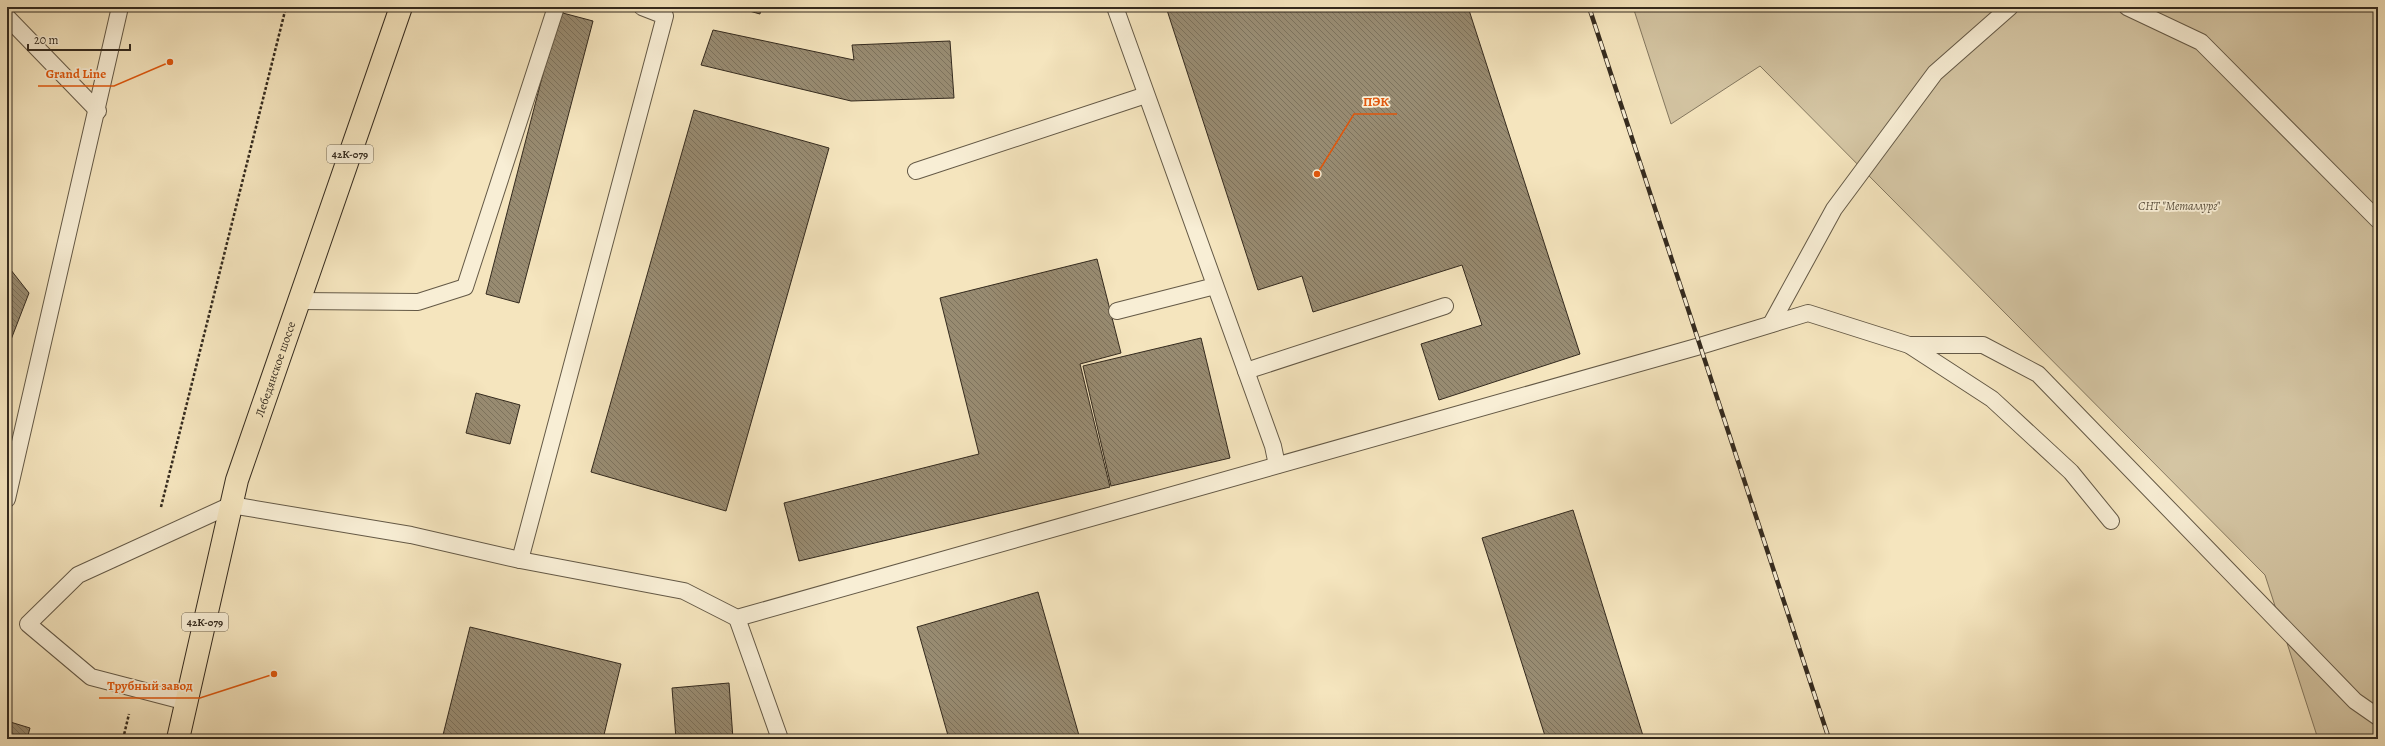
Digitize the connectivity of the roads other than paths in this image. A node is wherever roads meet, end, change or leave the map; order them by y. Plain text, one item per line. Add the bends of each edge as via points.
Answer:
1 (120, 7) edge
2 (401, 7) edge
3 (556, 7) edge
4 (642, 7) edge
5 (1115, 7) edge
6 (2010, 7) edge
7 (2127, 7) edge
8 (7, 17) edge
9 (1146, 95) junction
10 (98, 111) junction
11 (916, 171) dead end
12 (2378, 220) edge
13 (1215, 286) junction
14 (299, 301) junction
15 (1445, 306) dead end
16 (1117, 312) dead end
17 (1771, 324) junction
18 (1909, 345) junction
19 (1246, 371) junction
20 (1277, 465) junction
21 (7, 499) edge
22 (231, 505) junction
23 (2111, 522) dead end
24 (520, 560) junction
25 (737, 618) junction
26 (187, 702) junction
27 (2378, 717) edge
28 (178, 739) edge
29 (780, 739) edge

1 - 10 lane
2 - 14 main road, Лебедянское шоссе / 42К-079
3 - 14 lane via 465,287 418,302
4 - 24 lane via 665,16
5 - 9 lane
6 - 17 lane via 1935,73 1834,209
7 - 12 lane via 2201,42
8 - 10 lane
9 - 11 lane
9 - 13 lane
10 - 21 lane
13 - 16 lane
13 - 19 lane
14 - 22 main road, Лебедянское шоссе / 42К-079 via 237,480
15 - 19 lane
17 - 18 lane via 1808,313
17 - 20 lane
18 - 23 lane via 1992,399 2071,472
18 - 27 lane via 1983,345 2038,374 2355,701
19 - 20 lane via 1273,446
20 - 25 lane
22 - 24 lane via 411,535
22 - 26 main road, Лебедянское шоссе / 42К-079
22 - 26 lane via 78,575 28,624 91,677
24 - 25 lane via 684,590
25 - 29 lane
26 - 28 main road, Лебедянское шоссе / 42К-079

